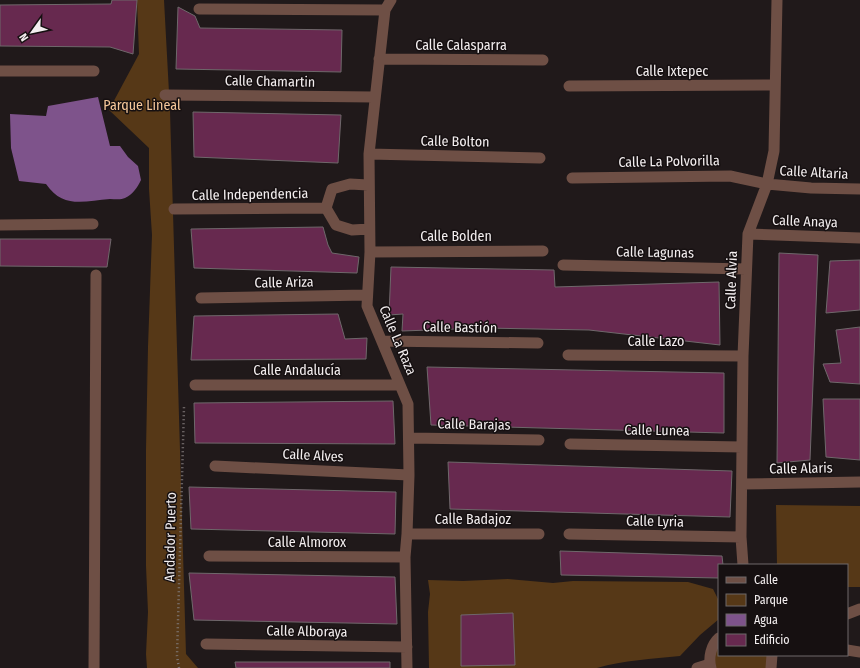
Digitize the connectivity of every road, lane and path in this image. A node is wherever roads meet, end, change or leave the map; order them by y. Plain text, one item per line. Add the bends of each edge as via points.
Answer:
1 (391, 0) edge
2 (765, 0) edge
3 (776, 0) edge
4 (199, 9) dead end
5 (385, 10) junction
6 (379, 59) junction
7 (543, 60) dead end
8 (0, 71) edge
9 (94, 71) dead end
10 (774, 85) junction
11 (569, 86) dead end
12 (165, 95) dead end
13 (374, 97) junction
14 (369, 154) junction
15 (540, 158) dead end
16 (572, 178) dead end
17 (767, 184) junction
18 (368, 185) junction
19 (860, 190) edge
20 (326, 208) junction
21 (174, 209) dead end
22 (93, 224) dead end
23 (0, 225) edge
24 (369, 229) junction
25 (748, 234) junction
26 (860, 238) edge
27 (543, 251) dead end
28 (370, 252) junction
29 (563, 265) dead end
30 (746, 269) junction
31 (96, 275) dead end
32 (367, 295) junction
33 (201, 298) dead end
34 (382, 341) junction
35 (538, 343) dead end
36 (568, 355) dead end
37 (743, 356) junction
38 (194, 385) dead end
39 (400, 385) junction
40 (184, 407) dead end
41 (409, 438) junction
42 (540, 440) dead end
43 (570, 444) dead end
44 (742, 447) junction
45 (215, 466) dead end
46 (409, 475) junction
47 (860, 482) edge
48 (742, 484) junction
49 (407, 534) junction
50 (539, 534) dead end
51 (569, 534) dead end
52 (741, 537) junction
53 (209, 556) dead end
54 (405, 557) junction
55 (743, 564) edge
56 (860, 609) edge
57 (848, 614) edge
58 (718, 639) edge
59 (206, 644) dead end
60 (407, 647) junction
61 (848, 650) edge
62 (860, 652) edge
63 (772, 656) edge
64 (710, 666) edge
65 (94, 668) edge
66 (179, 668) edge
67 (407, 668) edge
68 (697, 668) edge
69 (771, 668) edge

1 - 5 street, Calle La Raza
2 - 3 street
3 - 10 street, Calle Alvia
4 - 5 street
5 - 6 street, Calle La Raza
6 - 7 street, Calle Calasparra
6 - 13 street, Calle La Raza
8 - 9 street
10 - 11 street, Calle Ixtepec
10 - 17 street, Calle Alvia via 774,151
12 - 13 street, Calle Chamartin
13 - 14 street, Calle La Raza
14 - 15 street, Calle Bolton
14 - 18 street, Calle La Raza
16 - 17 street, Calle La Polvorilla via 730,176
17 - 19 street, Calle Altaria
17 - 25 street, Calle Alvia
18 - 20 street, Calle Independencia via 350,184 332,189
18 - 24 street, Calle La Raza
20 - 21 street, Calle Independencia
20 - 24 street, Calle Independencia via 336,225 352,230
22 - 23 street
24 - 28 street, Calle La Raza
25 - 26 street, Calle Anaya
25 - 30 street, Calle Alvia
27 - 28 street, Calle Bolden
28 - 32 street, Calle La Raza
29 - 30 street, Calle Lagunas
30 - 37 street, Calle Alvia
31 - 65 street
32 - 33 street, Calle Ariza
32 - 34 street, Calle La Raza via 367,306
34 - 35 street, Calle Bastión
34 - 39 street, Calle La Raza
36 - 37 street, Calle Lazo
37 - 44 street, Calle Alvia
38 - 39 street, Calle Andalucía
39 - 41 street, Calle La Raza via 408,404
40 - 66 path, Andador Puerto via 177,656
41 - 42 street, Calle Barajas
41 - 46 street, Calle La Raza
43 - 44 street, Calle Lunea
44 - 48 street, Calle Alvia
45 - 46 street, Calle Alves
46 - 49 street, Calle La Raza
47 - 48 street, Calle Alaris
48 - 52 street, Calle Alvia
49 - 50 street, Calle Badajoz
49 - 54 street, Calle La Raza
51 - 52 street, Calle Lyria
52 - 55 street, Calle Alvia
53 - 54 street, Calle Almorox
54 - 60 street, Calle La Raza
56 - 57 street
58 - 64 street via 710,652
59 - 60 street, Calle Alboraya
60 - 67 street, Calle La Raza
61 - 62 street
63 - 69 street
64 - 68 street

